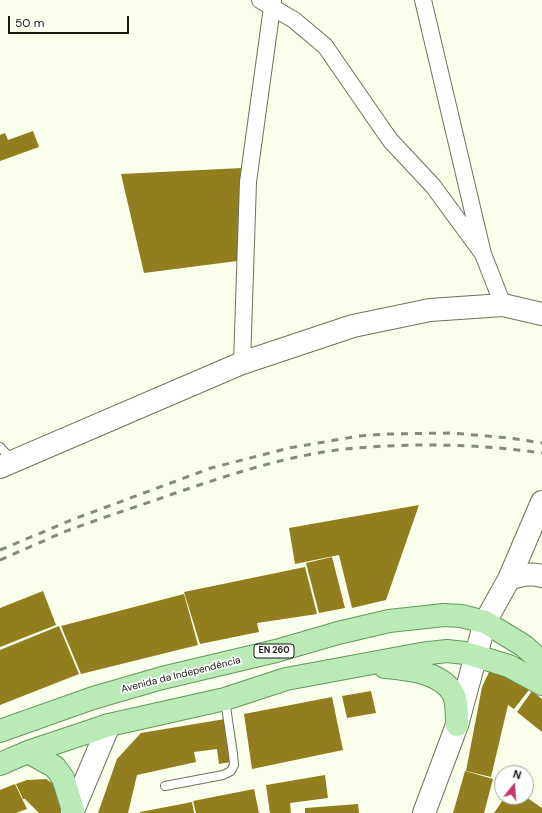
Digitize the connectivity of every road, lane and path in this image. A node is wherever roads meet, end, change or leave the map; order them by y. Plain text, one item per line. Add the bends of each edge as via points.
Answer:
1 (423, 0) edge
2 (268, 2) edge
3 (483, 254) junction
4 (503, 305) junction
5 (542, 314) edge
6 (242, 364) junction
7 (4, 458) edge
8 (542, 502) edge
9 (542, 576) edge
10 (509, 579) junction
11 (485, 622) junction
12 (276, 651) junction
13 (476, 656) junction
14 (542, 662) edge
15 (360, 666) junction
16 (286, 679) junction
17 (542, 684) edge
18 (225, 699) junction
19 (109, 725) junction
20 (458, 725) junction
21 (0, 731) edge
22 (28, 752) junction
23 (0, 764) edge
24 (165, 786) dead end
25 (72, 812) edge
26 (424, 813) edge

1 - 3 street
2 - 3 street via 325,46 390,140 433,186
2 - 6 street via 248,182
3 - 4 street
4 - 5 street
4 - 6 street via 430,310 353,326
6 - 7 street
8 - 10 street
9 - 10 street via 523,574
10 - 11 street
11 - 12 main road, Avenida da Independência / EN 260 via 444,615 389,621
11 - 13 street
11 - 14 main road, Avenida da Independência / EN 260 via 524,646
12 - 16 main road
12 - 21 main road, Avenida da Independência / EN 260 via 162,678 93,698
13 - 15 main road via 447,651
13 - 17 main road via 509,666
13 - 20 street
15 - 16 main road
15 - 20 main road via 423,672 439,680 448,687 455,698
16 - 18 main road
18 - 19 main road
18 - 24 lane via 234,765 231,771 223,775
19 - 22 main road
19 - 25 street
20 - 26 street
22 - 23 main road
22 - 25 main road via 55,767 63,778

